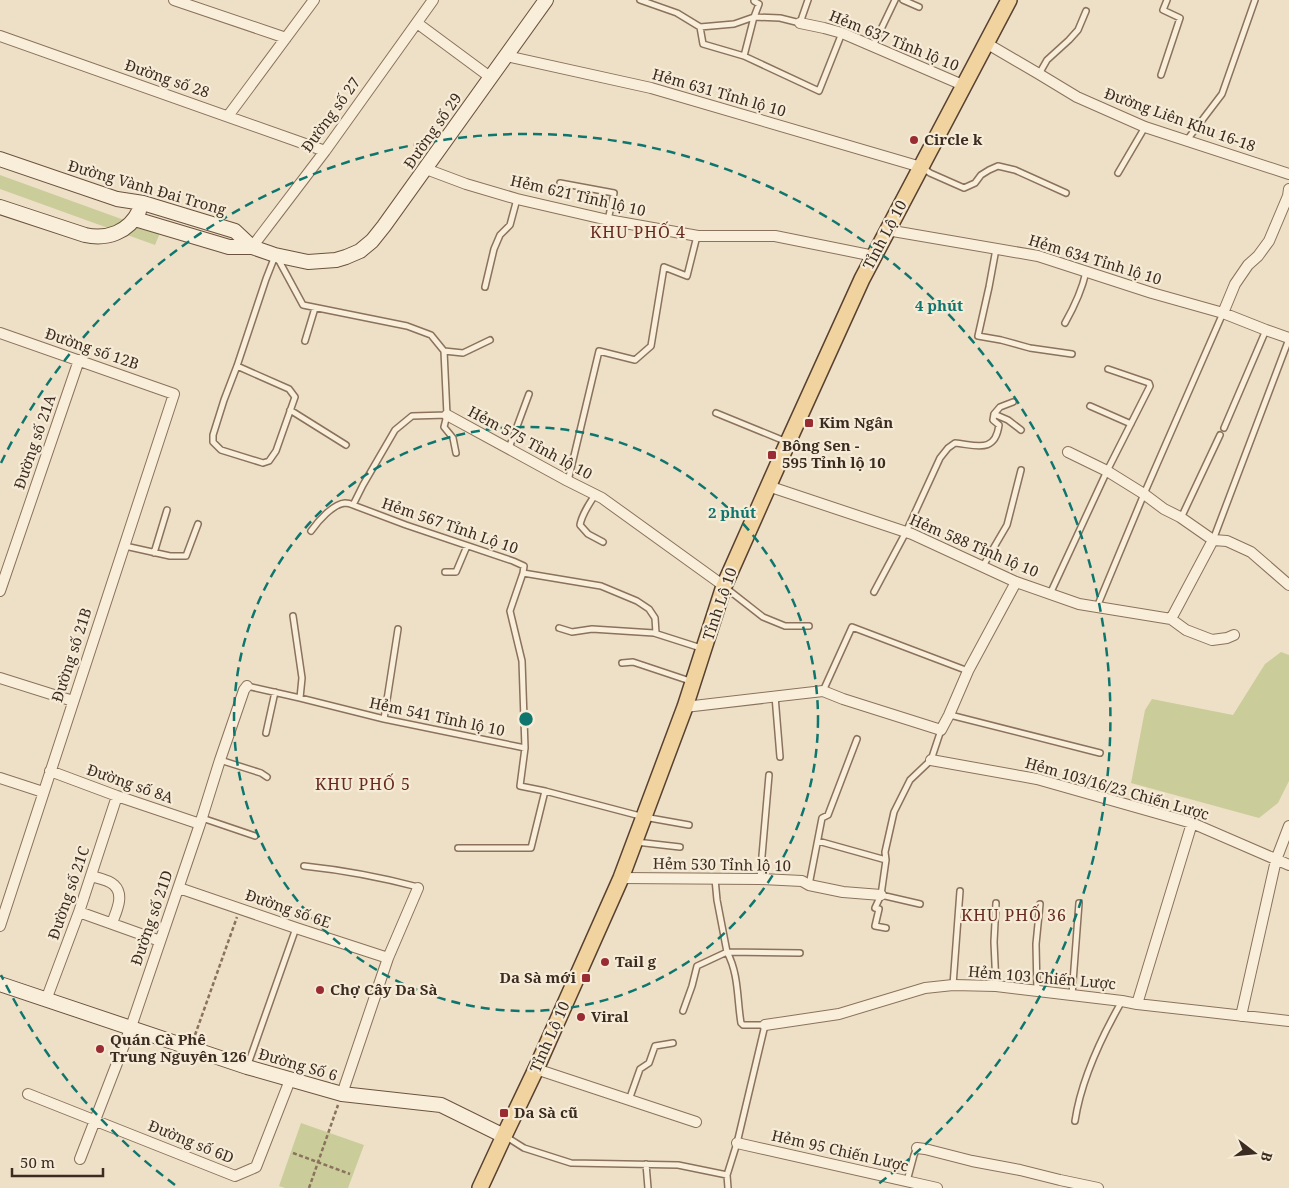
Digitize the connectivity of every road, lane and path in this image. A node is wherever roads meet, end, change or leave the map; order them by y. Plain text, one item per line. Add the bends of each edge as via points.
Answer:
1 (174, 0) edge
2 (314, 0) edge
3 (433, 0) edge
4 (546, 0) edge
5 (640, 0) edge
6 (754, 0) edge
7 (808, 0) edge
8 (895, 0) edge
9 (903, 0) edge
10 (1009, 0) edge
11 (1167, 0) edge
12 (1255, 0) edge
13 (919, 7) dead end
14 (1086, 11) dead end
15 (754, 17) junction
16 (416, 23) junction
17 (800, 23) junction
18 (700, 27) junction
19 (842, 33) junction
20 (0, 36) edge
21 (286, 38) junction
22 (986, 43) junction
23 (873, 47) junction
24 (506, 56) junction
25 (744, 56) junction
26 (1039, 74) junction
27 (1161, 75) dead end
28 (490, 77) junction
29 (965, 86) junction
30 (228, 116) junction
31 (1145, 127) junction
32 (1186, 140) junction
33 (325, 151) junction
34 (0, 159) edge
35 (921, 167) junction
36 (426, 169) junction
37 (1118, 173) dead end
38 (1289, 174) edge
39 (560, 183) dead end
40 (1289, 189) edge
41 (1066, 193) dead end
42 (517, 199) junction
43 (143, 203) junction
44 (0, 207) edge
45 (135, 219) junction
46 (608, 220) junction
47 (887, 230) junction
48 (698, 236) junction
49 (252, 247) junction
50 (996, 249) junction
51 (276, 255) junction
52 (874, 256) junction
53 (331, 260) joint
54 (1086, 272) junction
55 (485, 287) dead end
56 (315, 308) junction
57 (1223, 313) junction
58 (1065, 323) dead end
59 (1266, 330) junction
60 (0, 333) edge
61 (1289, 338) edge
62 (490, 340) dead end
63 (305, 341) dead end
64 (444, 352) junction
65 (1072, 354) dead end
66 (79, 360) junction
67 (238, 366) junction
68 (1108, 369) dead end
69 (174, 394) joint
70 (529, 394) dead end
71 (1014, 402) dead end
72 (1090, 406) dead end
73 (290, 410) junction
74 (716, 413) dead end
75 (994, 414) junction
76 (447, 415) junction
77 (1131, 424) junction
78 (1224, 428) dead end
79 (1021, 430) dead end
80 (1220, 435) dead end
81 (788, 442) junction
82 (346, 445) dead end
83 (510, 448) junction
84 (1068, 452) dead end
85 (456, 453) dead end
86 (1021, 470) dead end
87 (1107, 471) junction
88 (568, 481) junction
89 (768, 486) junction
90 (596, 494) junction
91 (1144, 494) junction
92 (353, 505) junction
93 (167, 510) dead end
94 (1181, 518) junction
95 (198, 524) dead end
96 (311, 531) dead end
97 (906, 532) junction
98 (1213, 540) junction
99 (603, 542) dead end
100 (124, 546) junction
101 (467, 546) junction
102 (154, 553) junction
103 (983, 567) junction
104 (445, 572) dead end
105 (523, 573) junction
106 (2, 578) edge
107 (1016, 582) junction
108 (1289, 584) edge
109 (724, 586) junction
110 (0, 591) edge
111 (874, 592) dead end
112 (1050, 594) junction
113 (1097, 607) junction
114 (293, 616) dead end
115 (1170, 620) junction
116 (809, 626) dead end
117 (559, 628) dead end
118 (398, 629) dead end
119 (656, 633) junction
120 (1234, 635) dead end
121 (704, 649) junction
122 (622, 663) dead end
123 (968, 671) junction
124 (0, 678) edge
125 (693, 682) junction
126 (247, 686) joint
127 (823, 691) junction
128 (275, 692) junction
129 (775, 696) junction
130 (300, 698) junction
131 (73, 701) junction
132 (685, 708) junction
133 (949, 715) junction
134 (384, 719) junction
135 (941, 730) junction
136 (266, 733) dead end
137 (858, 739) dead end
138 (525, 748) junction
139 (1100, 753) dead end
140 (780, 757) dead end
141 (220, 760) junction
142 (931, 760) junction
143 (50, 771) junction
144 (769, 775) dead end
145 (0, 778) edge
146 (267, 778) dead end
147 (545, 791) junction
148 (43, 792) junction
149 (117, 796) junction
150 (644, 817) junction
151 (201, 821) junction
152 (1192, 823) junction
153 (689, 825) dead end
154 (1289, 826) edge
155 (255, 836) dead end
156 (818, 841) junction
157 (635, 842) junction
158 (458, 848) dead end
159 (680, 848) dead end
160 (886, 860) junction
161 (1276, 860) junction
162 (1289, 865) edge
163 (304, 866) dead end
164 (91, 876) junction
165 (621, 878) junction
166 (715, 879) junction
167 (760, 879) junction
168 (809, 885) junction
169 (179, 888) junction
170 (418, 888) joint
171 (960, 891) dead end
172 (882, 895) junction
173 (996, 903) dead end
174 (1079, 903) dead end
175 (920, 904) dead end
176 (1040, 904) dead end
177 (79, 912) junction
178 (239, 914) dead end
179 (112, 923) junction
180 (0, 926) edge
181 (296, 928) junction
182 (886, 928) dead end
183 (160, 941) junction
184 (727, 952) junction
185 (800, 953) dead end
186 (388, 958) junction
187 (0, 984) edge
188 (953, 986) junction
189 (996, 986) junction
190 (1037, 991) junction
191 (1072, 995) junction
192 (46, 1000) junction
193 (1122, 1001) junction
194 (1137, 1004) junction
195 (683, 1011) dead end
196 (1241, 1016) junction
197 (1289, 1021) edge
198 (765, 1025) junction
199 (131, 1027) junction
200 (195, 1035) dead end
201 (673, 1043) dead end
202 (247, 1067) junction
203 (536, 1069) junction
204 (290, 1080) junction
205 (28, 1094) dead end
206 (342, 1094) junction
207 (629, 1100) junction
208 (95, 1120) junction
209 (1075, 1121) dead end
210 (696, 1122) dead end
211 (504, 1136) junction
212 (737, 1143) junction
213 (917, 1148) joint
214 (293, 1153) dead end
215 (80, 1159) dead end
216 (318, 1162) junction
217 (646, 1164) junction
218 (350, 1174) dead end
219 (727, 1175) junction
220 (907, 1181) junction
221 (309, 1188) edge
222 (480, 1188) edge
223 (648, 1188) edge
224 (728, 1188) edge
225 (937, 1188) edge
226 (1098, 1188) edge

1 - 21 street
2 - 21 street
3 - 16 street, Đường số 27
4 - 24 street, Đường số 29
5 - 18 lane via 677,13
6 - 15 lane via 759,4
7 - 17 lane
8 - 23 lane
9 - 13 lane
10 - 22 main road
11 - 27 lane via 1163,10 1180,18
12 - 32 lane via 1222,94
14 - 26 lane via 1078,30 1047,60
15 - 17 lane, Hẻm 637 Tỉnh lộ 10
15 - 18 lane, Hẻm 637 Tỉnh lộ 10 via 734,24
15 - 25 lane
16 - 28 street
16 - 33 street, Đường số 27
17 - 19 street, Hẻm 637 Tỉnh lộ 10
18 - 25 lane via 703,44
19 - 23 street, Hẻm 637 Tỉnh lộ 10
19 - 25 lane via 819,91
20 - 30 street, Đường số 28
21 - 30 street
22 - 26 street, Đường Liên Khu 16-18
22 - 29 main road
23 - 29 street, Hẻm 637 Tỉnh lộ 10
24 - 28 street, Đường số 29
24 - 35 street, Hẻm 631 Tỉnh lộ 10 via 651,88
26 - 31 street, Đường Liên Khu 16-18 via 1077,98
28 - 36 street, Đường số 29
29 - 35 main road, Tỉnh Lộ 10
30 - 33 street, Đường số 28
31 - 32 street, Đường Liên Khu 16-18
31 - 37 lane
32 - 38 street, Đường Liên Khu 16-18
33 - 49 street, Đường số 27
34 - 43 street, Đường Vành Đai Trong via 117,200
35 - 41 lane via 964,188 998,166 1015,170
35 - 47 main road, Tỉnh Lộ 10
36 - 42 street, Hẻm 621 Tỉnh lộ 10
36 - 53 street, Đường số 29 via 366,248
39 - 46 lane via 614,193
40 - 57 street via 1269,241 1235,284
42 - 46 street, Hẻm 621 Tỉnh lộ 10
42 - 55 lane via 510,225 500,235 494,249
43 - 45 street
43 - 49 street, Đường Vành Đai Trong via 235,231
44 - 45 street via 91,236 110,235
45 - 49 street, Đường Vành Đai Trong via 230,247
46 - 48 street, Hẻm 621 Tỉnh lộ 10
47 - 50 street, Hẻm 634 Tỉnh lộ 10
47 - 52 main road, Tỉnh Lộ 10
48 - 52 street, Hẻm 621 Tỉnh lộ 10 via 775,236
48 - 88 lane via 686,276 664,267 651,346 635,360 599,350
49 - 51 street, Đường Vành Đai Trong
50 - 54 street, Hẻm 634 Tỉnh lộ 10 via 1038,256
50 - 65 lane via 978,336
51 - 53 street, Đường Vành Đai Trong via 308,262
51 - 56 lane via 303,305
51 - 67 lane
52 - 81 main road, Tỉnh Lộ 10
54 - 57 street, Hẻm 634 Tỉnh lộ 10
54 - 58 lane via 1084,285
56 - 63 lane
56 - 64 lane via 407,326 431,335
57 - 59 street, Hẻm 634 Tỉnh lộ 10
57 - 91 lane
59 - 61 street, Hẻm 634 Tỉnh lộ 10
59 - 78 lane
60 - 66 street, Đường số 12B
61 - 98 lane
62 - 64 lane via 463,353
64 - 76 lane, Hẻm 575 Tỉnh lộ 10
66 - 69 street, Đường số 12B
66 - 106 street, Đường số 21A
67 - 73 lane via 289,388 295,397
67 - 73 lane via 212,442 222,450 263,464 276,451
68 - 77 lane via 1150,384
69 - 100 street, Đường số 21B
70 - 83 lane
71 - 75 lane via 1000,407
72 - 77 lane
73 - 82 lane
74 - 81 lane
75 - 79 lane
75 - 97 lane via 999,426 998,436 991,444 955,443 940,458
76 - 83 street, Hẻm 575 Tỉnh lộ 10
76 - 85 lane via 444,427 453,438
76 - 92 lane via 412,416 395,430
77 - 87 lane
80 - 94 lane
81 - 89 main road, Tỉnh Lộ 10
83 - 88 street, Hẻm 575 Tỉnh lộ 10
84 - 87 street
86 - 103 lane via 1006,525
87 - 91 street
87 - 112 lane
88 - 90 street, Hẻm 575 Tỉnh lộ 10
89 - 97 street, Hẻm 588 Tỉnh lộ 10
89 - 109 main road, Tỉnh Lộ 10
90 - 99 lane via 580,525
90 - 109 street, Hẻm 575 Tỉnh lộ 10
91 - 94 street
91 - 113 lane
92 - 96 lane via 345,503 334,508
92 - 101 lane, Hẻm 567 Tỉnh Lộ 10
93 - 102 lane
94 - 98 street
95 - 102 lane via 186,556
97 - 103 street, Hẻm 588 Tỉnh lộ 10
97 - 111 lane
98 - 108 street via 1227,541 1251,552
98 - 115 street
100 - 102 lane
100 - 131 street, Đường số 21B
101 - 104 lane via 456,572
101 - 105 lane, Hẻm 567 Tỉnh Lộ 10 via 524,566
103 - 107 street, Hẻm 588 Tỉnh lộ 10
105 - 119 lane, Hẻm 567 Tỉnh Lộ 10 via 601,586 637,601 655,618
105 - 138 lane via 510,611 522,661
106 - 110 street, Đường số 21A
107 - 112 street, Hẻm 588 Tỉnh lộ 10
107 - 123 street
109 - 116 lane via 763,617 785,626
109 - 121 main road, Tỉnh Lộ 10
112 - 113 street, Hẻm 588 Tỉnh lộ 10
113 - 115 street, Hẻm 588 Tỉnh lộ 10
114 - 130 lane via 302,678
115 - 120 street, Hẻm 588 Tỉnh lộ 10 via 1212,640
117 - 119 lane via 572,632 592,629
118 - 134 lane
119 - 121 lane
121 - 125 main road, Tỉnh Lộ 10
122 - 125 lane via 633,662
123 - 127 lane via 852,627
123 - 133 street
124 - 131 street
125 - 132 main road, Tỉnh Lộ 10
126 - 128 lane, Hẻm 541 Tỉnh lộ 10
126 - 141 street, Đường số 21D
127 - 129 street
127 - 135 street
128 - 130 lane, Hẻm 541 Tỉnh lộ 10
128 - 136 lane
129 - 132 street
129 - 140 lane
130 - 134 lane, Hẻm 541 Tỉnh lộ 10
131 - 143 street, Đường số 21B
132 - 150 main road, Tỉnh Lộ 10
133 - 135 street
133 - 139 lane
134 - 138 lane, Hẻm 541 Tỉnh lộ 10
135 - 142 lane
137 - 156 lane via 828,815 822,818
138 - 147 lane via 520,786
141 - 146 lane via 261,773
141 - 151 street, Đường số 21D
142 - 152 street, Hẻm 103/16/23 Chiến Lược via 1037,779
142 - 160 lane via 910,780 894,812
143 - 148 street, Đường số 21B
143 - 149 street, Đường số 8A
144 - 167 lane
145 - 148 street
147 - 150 lane
147 - 158 lane via 531,848
148 - 180 street, Đường số 21B
149 - 151 street, Đường số 8A
149 - 164 street, Đường số 21C
150 - 153 lane
150 - 157 main road, Tỉnh Lộ 10
151 - 155 lane
151 - 169 street, Đường số 21D
152 - 161 street, Hẻm 103/16/23 Chiến Lược
152 - 194 street
154 - 161 street
156 - 160 lane
156 - 168 lane
157 - 159 lane
157 - 165 main road, Tỉnh Lộ 10
160 - 172 lane
161 - 162 street, Hẻm 103/16/23 Chiến Lược
161 - 196 street
163 - 170 lane via 392,880
164 - 177 street, Đường số 21C
164 - 179 street via 109,882 118,890 119,902
165 - 166 street, Hẻm 530 Tỉnh lộ 10
165 - 203 main road, Tỉnh Lộ 10
166 - 167 street, Hẻm 530 Tỉnh lộ 10
166 - 184 lane
167 - 168 street, Hẻm 530 Tỉnh lộ 10
168 - 172 street, Hẻm 530 Tỉnh lộ 10
169 - 181 street, Đường số 6E
169 - 183 street, Đường số 21D
170 - 186 street
171 - 188 lane
172 - 175 lane
172 - 182 lane via 875,908 879,909 875,926
173 - 189 lane
174 - 191 lane
176 - 190 lane via 1036,944
177 - 179 street
177 - 192 street, Đường số 21C
178 - 200 path
179 - 183 street
181 - 186 street, Đường số 6E
181 - 202 lane
183 - 199 street, Đường số 21D
184 - 185 lane
184 - 195 lane via 697,966
184 - 198 lane via 735,972 741,1023
186 - 206 street
187 - 192 street, Đường Số 6
188 - 189 street, Hẻm 103 Chiến Lược
188 - 198 street, Hẻm 103 Chiến Lược via 925,988 839,1014
189 - 190 street, Hẻm 103 Chiến Lược
190 - 191 street, Hẻm 103 Chiến Lược
191 - 193 street, Hẻm 103 Chiến Lược
192 - 199 street, Đường Số 6
193 - 194 street, Hẻm 103 Chiến Lược
193 - 209 lane via 1085,1083
194 - 196 street, Hẻm 103 Chiến Lược
196 - 197 street, Hẻm 103 Chiến Lược
198 - 212 lane
199 - 202 street, Đường Số 6
199 - 208 street, Đường số 21D
201 - 207 lane via 654,1046 649,1063 640,1069
202 - 204 street, Đường Số 6
203 - 207 street
203 - 211 main road, Tỉnh Lộ 10
204 - 206 street, Đường Số 6
204 - 208 street, Đường số 6D via 256,1167 235,1176
205 - 208 street, Đường số 6D
206 - 211 street, Đường Số 6 via 441,1105
206 - 216 path
207 - 210 street
208 - 215 street, Đường số 21D
211 - 217 lane via 524,1148 571,1163
211 - 222 main road
212 - 219 lane
212 - 220 street, Hẻm 95 Chiến Lược
213 - 220 lane
213 - 226 street
214 - 216 path
216 - 218 path
216 - 221 path
217 - 219 lane via 678,1165
217 - 223 lane
219 - 224 lane
220 - 225 street, Hẻm 95 Chiến Lược

